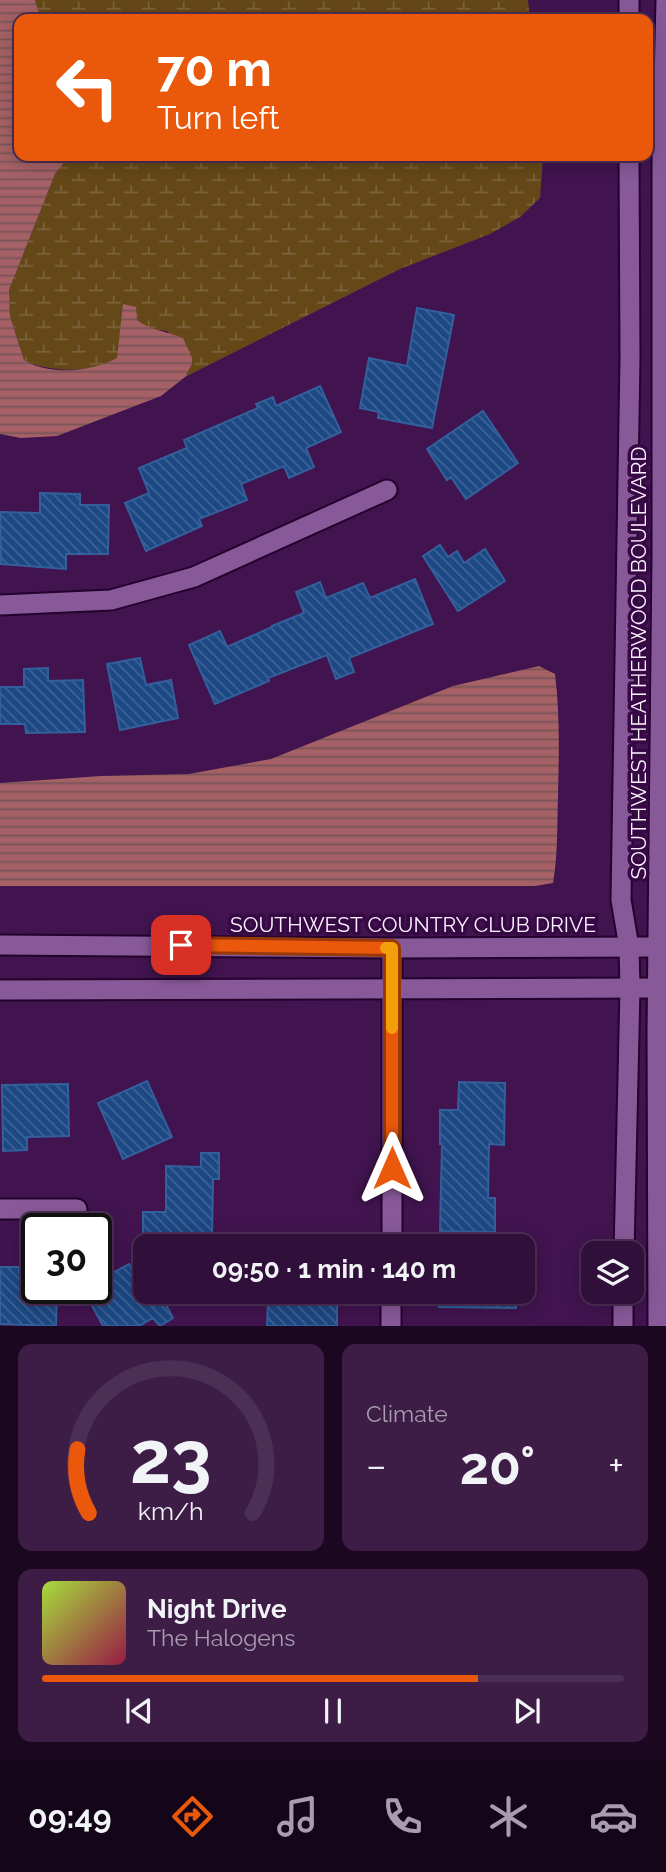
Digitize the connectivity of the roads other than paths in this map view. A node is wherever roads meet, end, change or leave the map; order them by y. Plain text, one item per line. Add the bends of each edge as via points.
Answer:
1 (666, 0) edge
2 (629, 161) edge
3 (387, 490) dead end
4 (0, 605) edge
5 (0, 945) edge
6 (629, 947) junction
7 (658, 947) junction
8 (392, 948) junction
9 (393, 988) junction
10 (630, 988) junction
11 (658, 988) junction
12 (0, 990) edge
13 (0, 1209) edge
14 (77, 1209) dead end
15 (392, 1234) edge
16 (624, 1241) edge
17 (391, 1304) edge
18 (624, 1304) edge
19 (391, 1326) edge
20 (623, 1326) edge
21 (659, 1326) edge

1 - 7 street, SOUTHWEST HEATHERWOOD BOULEVARD
2 - 6 street, SOUTHWEST HEATHERWOOD BOULEVARD via 621,900
3 - 4 street via 194,577 111,600
5 - 8 street, SOUTHWEST COUNTRY CLUB DRIVE
6 - 7 street, SOUTHWEST COUNTRY CLUB DRIVE
6 - 8 street, SOUTHWEST COUNTRY CLUB DRIVE
6 - 10 street, SOUTHWEST HEATHERWOOD BOULEVARD
7 - 11 street, SOUTHWEST HEATHERWOOD BOULEVARD
8 - 9 street
9 - 10 street
9 - 12 street
9 - 15 street
10 - 11 street
10 - 16 street, SOUTHWEST HEATHERWOOD BOULEVARD
11 - 21 street, SOUTHWEST HEATHERWOOD BOULEVARD
13 - 14 street
17 - 19 street
18 - 20 street

